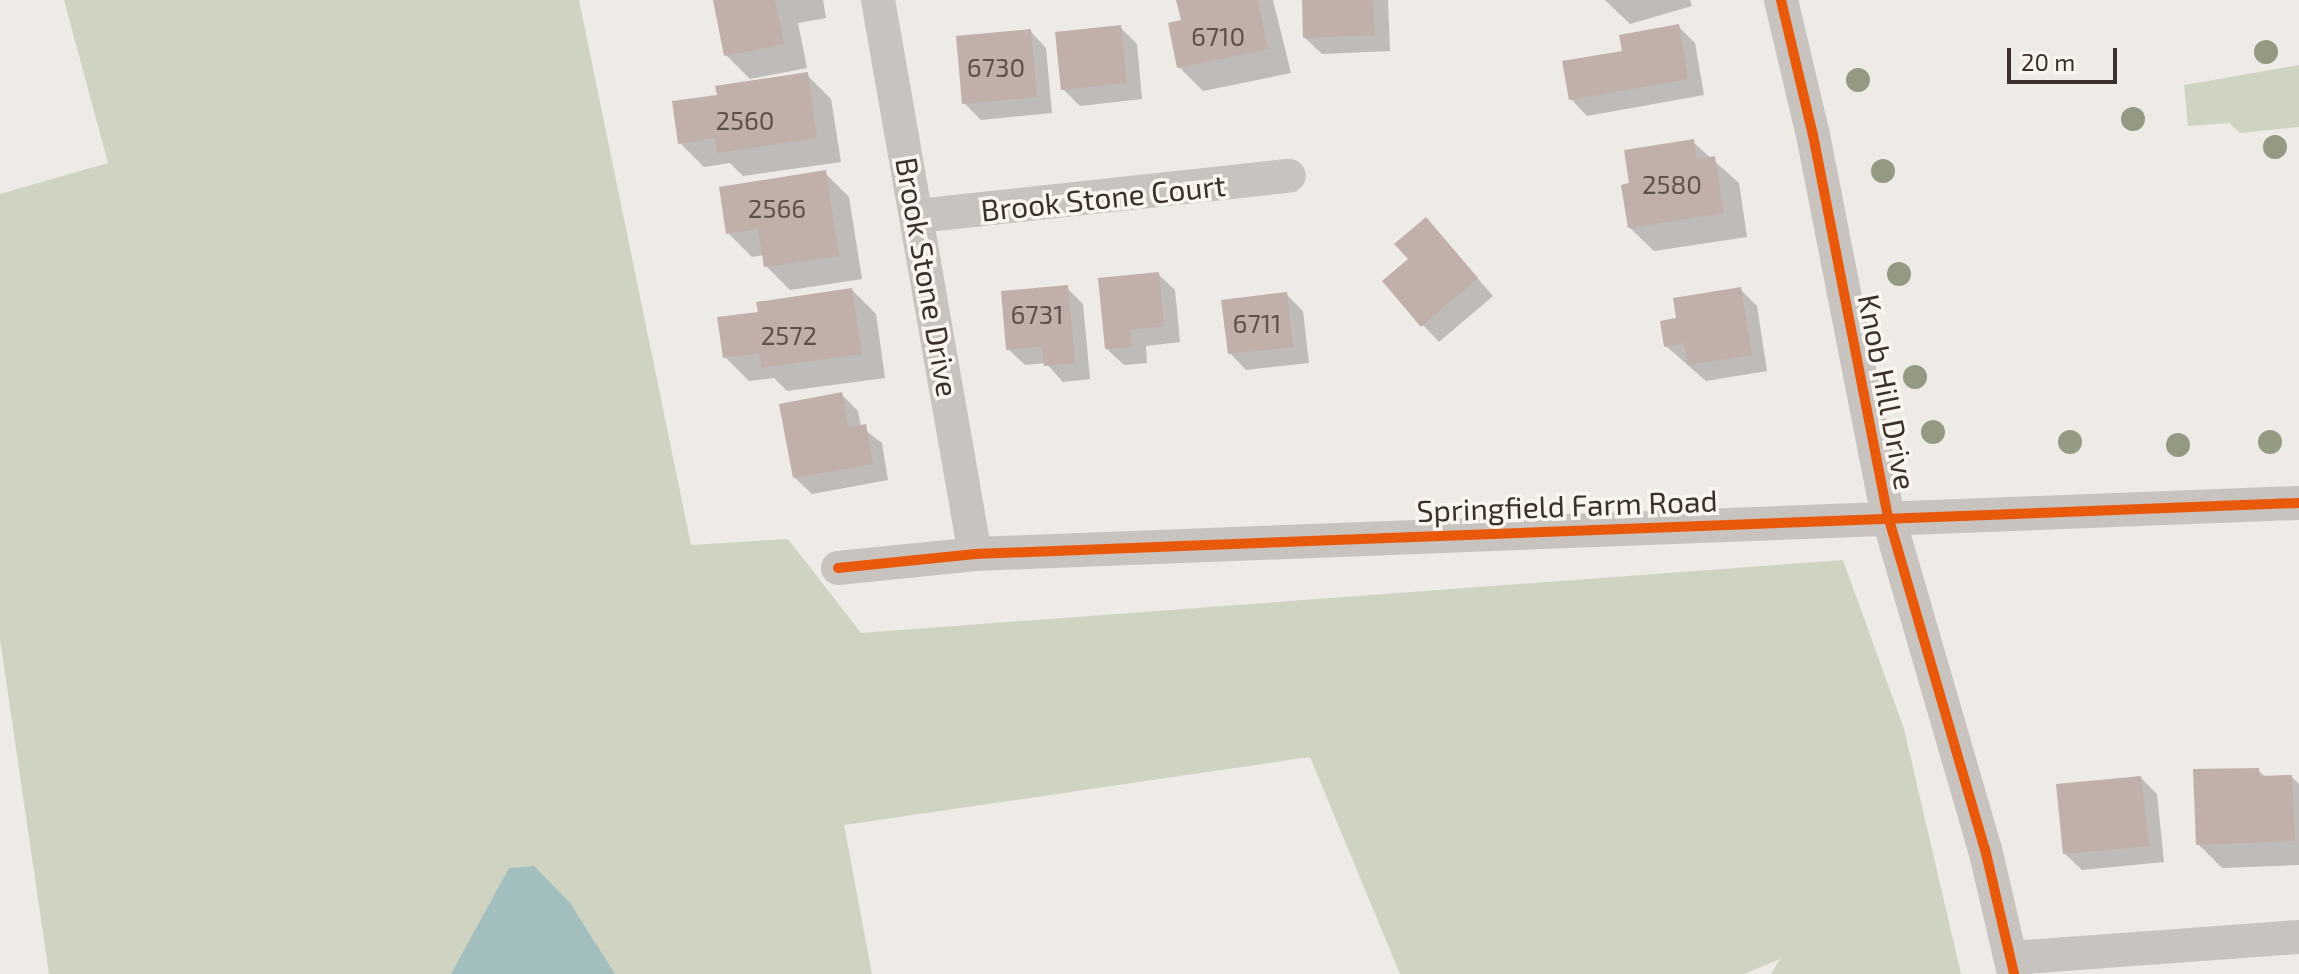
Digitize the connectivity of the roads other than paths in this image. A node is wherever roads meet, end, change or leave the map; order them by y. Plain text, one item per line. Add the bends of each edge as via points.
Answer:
1 (878, 0) edge
2 (1781, 0) edge
3 (1289, 176) dead end
4 (918, 216) junction
5 (2299, 503) edge
6 (1888, 516) junction
7 (975, 554) junction
8 (838, 568) dead end
9 (2299, 937) edge
10 (2013, 966) edge

1 - 4 street, Brook Stone Drive
2 - 6 street, Knob Hill Drive
3 - 4 street, Brook Stone Court
4 - 7 street, Brook Stone Drive
5 - 6 street, Springfield Farm Road
6 - 7 street, Springfield Farm Road
6 - 10 street, Knob Hill Drive
7 - 8 street, Springfield Farm Road
9 - 10 street

